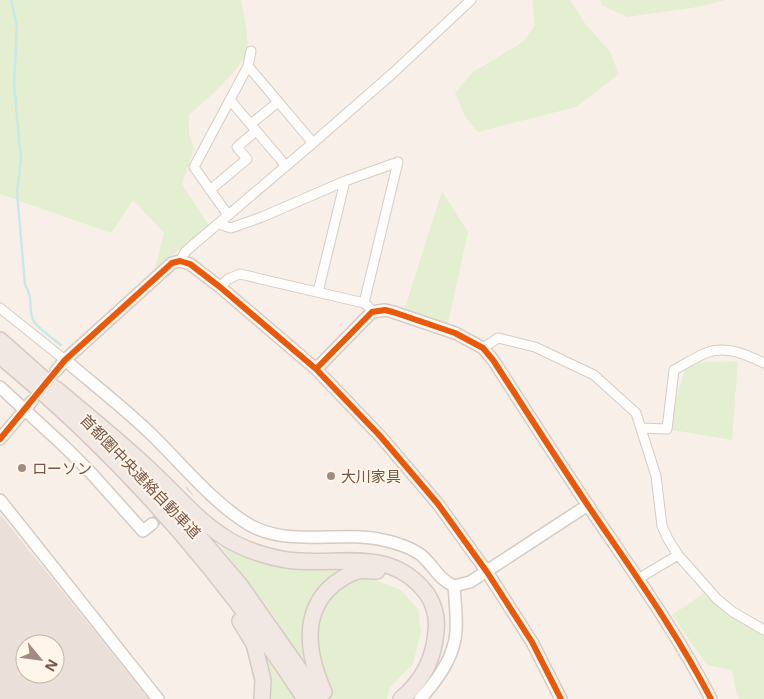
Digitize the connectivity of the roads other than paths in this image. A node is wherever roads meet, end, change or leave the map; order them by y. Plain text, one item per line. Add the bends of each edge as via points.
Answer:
1 (469, 0) edge
2 (251, 51) dead end
3 (248, 66) junction
4 (230, 100) junction
5 (278, 102) junction
6 (253, 128) junction
7 (313, 143) junction
8 (286, 166) junction
9 (345, 182) junction
10 (210, 190) junction
11 (228, 216) junction
12 (218, 224) junction
13 (180, 261) junction
14 (220, 287) junction
15 (318, 292) junction
16 (364, 303) junction
17 (0, 308) edge
18 (372, 312) junction
19 (0, 340) edge
20 (483, 348) junction
21 (0, 356) edge
22 (65, 360) junction
23 (764, 363) edge
24 (316, 369) junction
25 (56, 371) dead end
26 (0, 388) edge
27 (56, 389) junction
28 (28, 405) junction
29 (642, 428) junction
30 (0, 439) edge
31 (199, 483) junction
32 (190, 492) tunnel mouth
33 (0, 500) edge
34 (588, 505) junction
35 (152, 524) dead end
36 (678, 555) junction
37 (201, 557) junction
38 (487, 572) junction
39 (638, 579) junction
40 (454, 586) junction
41 (764, 630) edge
42 (158, 699) edge
43 (262, 699) edge
44 (305, 699) edge
45 (320, 699) edge
46 (327, 699) edge
47 (390, 699) edge
48 (401, 699) edge
49 (420, 699) edge
50 (561, 699) edge
51 (711, 699) edge

1 - 7 street
2 - 3 street
3 - 4 street
3 - 5 street
4 - 6 street
4 - 10 street via 194,167
5 - 6 street
5 - 7 street
6 - 8 street
6 - 10 street via 237,148 247,159
7 - 8 street
8 - 11 street
9 - 12 street via 231,228
9 - 15 street
9 - 16 street via 398,162
10 - 11 street
11 - 12 street
12 - 13 street via 186,251
13 - 14 street via 190,264
13 - 22 street via 172,263
14 - 15 street via 240,274
14 - 24 street
15 - 16 street
16 - 18 street
17 - 22 street
18 - 20 street via 393,312 455,333
18 - 24 street
19 - 27 highway, 首都圏中央連絡自動車道
20 - 29 street via 498,338 518,342 594,375 636,413
20 - 34 street
21 - 37 highway, 首都圏中央連絡自動車道 via 93,440
22 - 25 street
22 - 31 street via 149,432
23 - 29 street via 732,351 706,352 674,370 667,429
24 - 38 street via 381,437 438,504
26 - 28 street
27 - 45 highway, 首都圏中央連絡自動車道 via 186,520 240,585
27 - 48 highway via 148,468 204,522 252,552 289,560 373,562 394,567 414,579 430,597 437,621 435,646 428,667 414,688
28 - 30 street
28 - 35 street via 143,531
29 - 36 street via 656,476 662,526
31 - 32 street
31 - 40 street via 249,524 265,531 292,537 383,540 420,554 446,583
33 - 42 street
34 - 38 street
34 - 39 street
36 - 39 street
36 - 41 street via 717,599
37 - 43 highway via 254,644 263,680
37 - 44 highway, 首都圏中央連絡自動車道 via 244,610
38 - 40 street via 470,582
38 - 50 street via 532,642
39 - 51 street
40 - 49 street via 456,634 452,650 436,682
46 - 47 highway via 316,674 311,649 310,626 314,608 341,578 358,571 379,571 410,586 424,604 430,624 426,652 418,669

